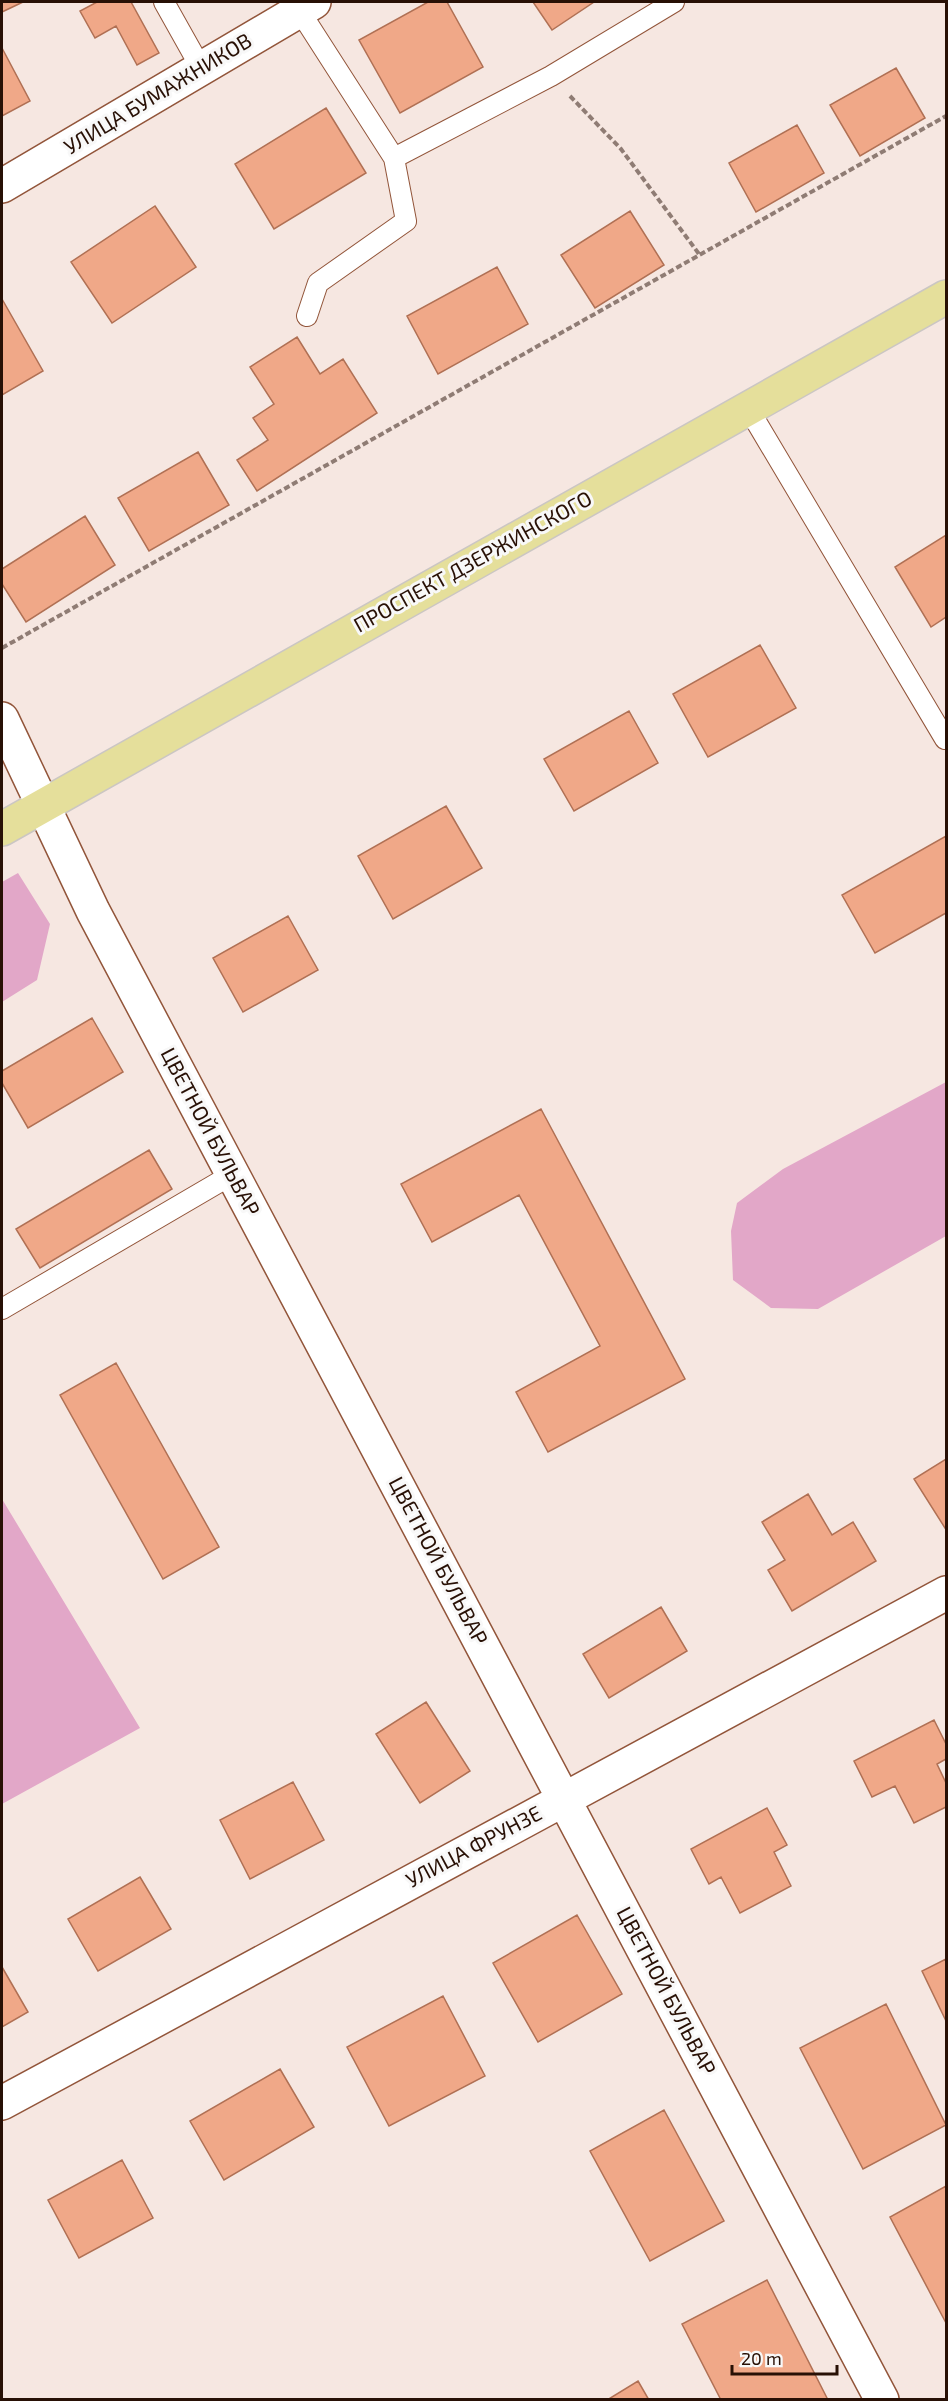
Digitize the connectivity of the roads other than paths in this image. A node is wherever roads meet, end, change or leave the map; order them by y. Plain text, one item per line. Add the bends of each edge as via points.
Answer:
1 (164, 2) edge
2 (674, 2) edge
3 (307, 6) edge
4 (201, 68) junction
5 (394, 158) junction
6 (2, 186) edge
7 (946, 297) edge
8 (307, 316) dead end
9 (748, 408) junction
10 (2, 719) edge
11 (945, 739) edge
12 (44, 805) junction
13 (2, 829) edge
14 (233, 1174) junction
15 (2, 1309) edge
16 (946, 1593) edge
17 (564, 1798) junction
18 (2, 2103) edge
19 (882, 2400) edge

1 - 4 lane
2 - 5 lane via 551,76
3 - 4 street, УЛИЦА БУМАЖНИКОВ
3 - 5 lane
4 - 6 street, УЛИЦА БУМАЖНИКОВ
5 - 8 lane via 406,220 318,283
7 - 9 main road, ПРОСПЕКТ ДЗЕРЖИНСКОГО
9 - 11 lane
9 - 12 main road, ПРОСПЕКТ ДЗЕРЖИНСКОГО
10 - 12 street, ЦВЕТНОЙ БУЛЬВАР
12 - 13 main road, ПРОСПЕКТ ДЗЕРЖИНСКОГО
12 - 14 street, ЦВЕТНОЙ БУЛЬВАР via 93,911
14 - 15 lane
14 - 17 street, ЦВЕТНОЙ БУЛЬВАР
16 - 17 street, УЛИЦА ФРУНЗЕ
17 - 18 street, УЛИЦА ФРУНЗЕ
17 - 19 street, ЦВЕТНОЙ БУЛЬВАР

